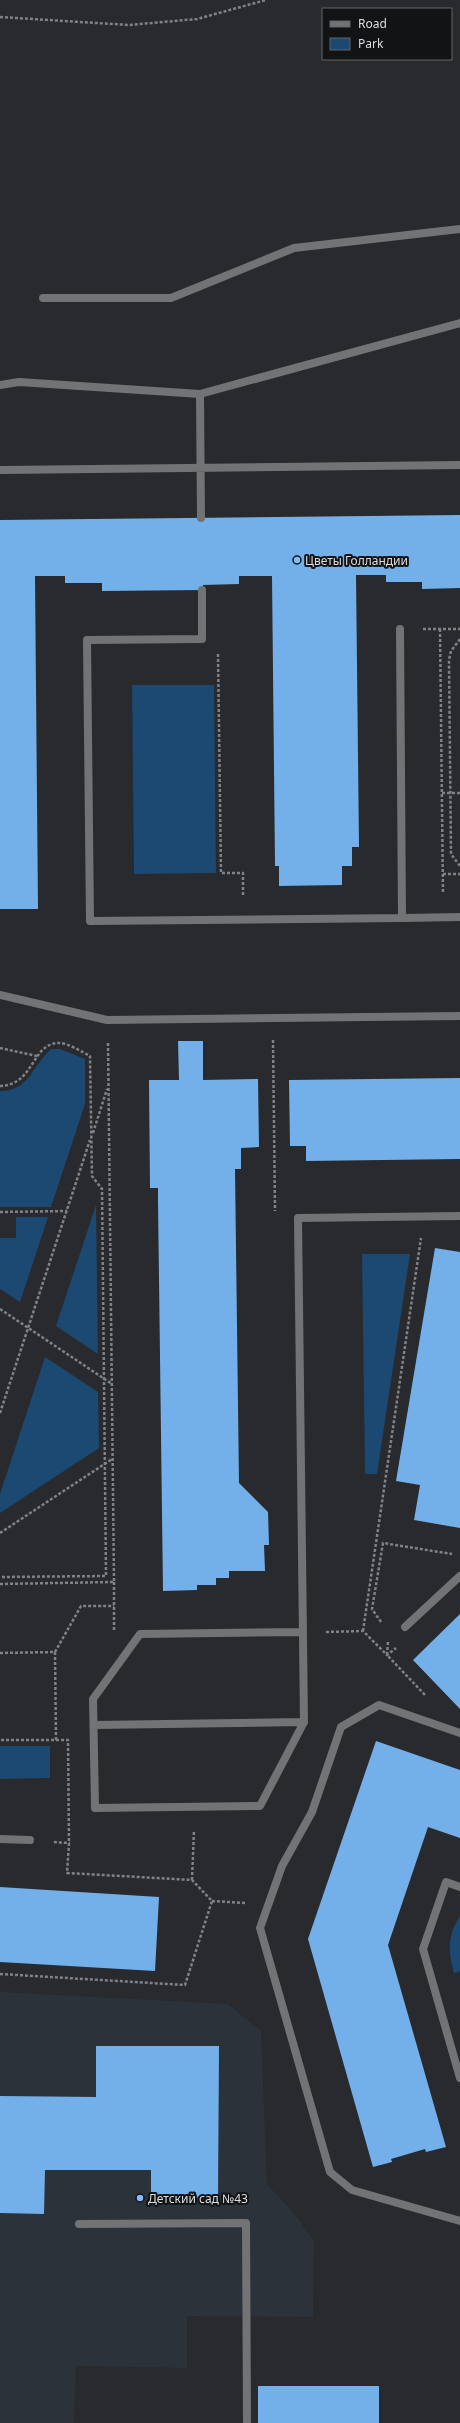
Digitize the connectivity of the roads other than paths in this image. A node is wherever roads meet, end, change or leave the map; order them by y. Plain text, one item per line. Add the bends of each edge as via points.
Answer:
1 (460, 228) edge
2 (43, 298) dead end
3 (460, 323) edge
4 (0, 385) edge
5 (200, 394) junction
6 (460, 465) edge
7 (200, 468) junction
8 (0, 470) edge
9 (201, 518) dead end
10 (202, 590) dead end
11 (400, 629) road end
12 (460, 917) edge
13 (402, 918) junction
14 (0, 996) edge
15 (460, 1016) edge
16 (460, 1216) edge
17 (460, 1576) edge
18 (405, 1627) dead end
19 (303, 1632) junction
20 (304, 1722) junction
21 (94, 1724) junction
22 (460, 1733) edge
23 (0, 1839) edge
24 (30, 1840) road end
25 (460, 1887) edge
26 (460, 2078) edge
27 (460, 2221) edge
28 (79, 2224) dead end
29 (247, 2423) edge

1 - 2 street via 294,248 171,298
3 - 5 street
4 - 5 street via 19,382
5 - 7 street
6 - 7 street
7 - 8 street
7 - 9 street
10 - 13 street via 202,639 87,640 90,921
11 - 13 street
12 - 13 street
14 - 15 street via 107,1020
16 - 19 street via 298,1218
17 - 18 street
19 - 20 street
19 - 21 street via 140,1634 94,1699
20 - 21 street
20 - 21 street via 260,1806 95,1808
22 - 27 street via 379,1705 341,1727 312,1812 282,1866 260,1928 330,2172 352,2190
23 - 24 street
25 - 26 street via 446,1882 423,1949
28 - 29 street via 246,2223

